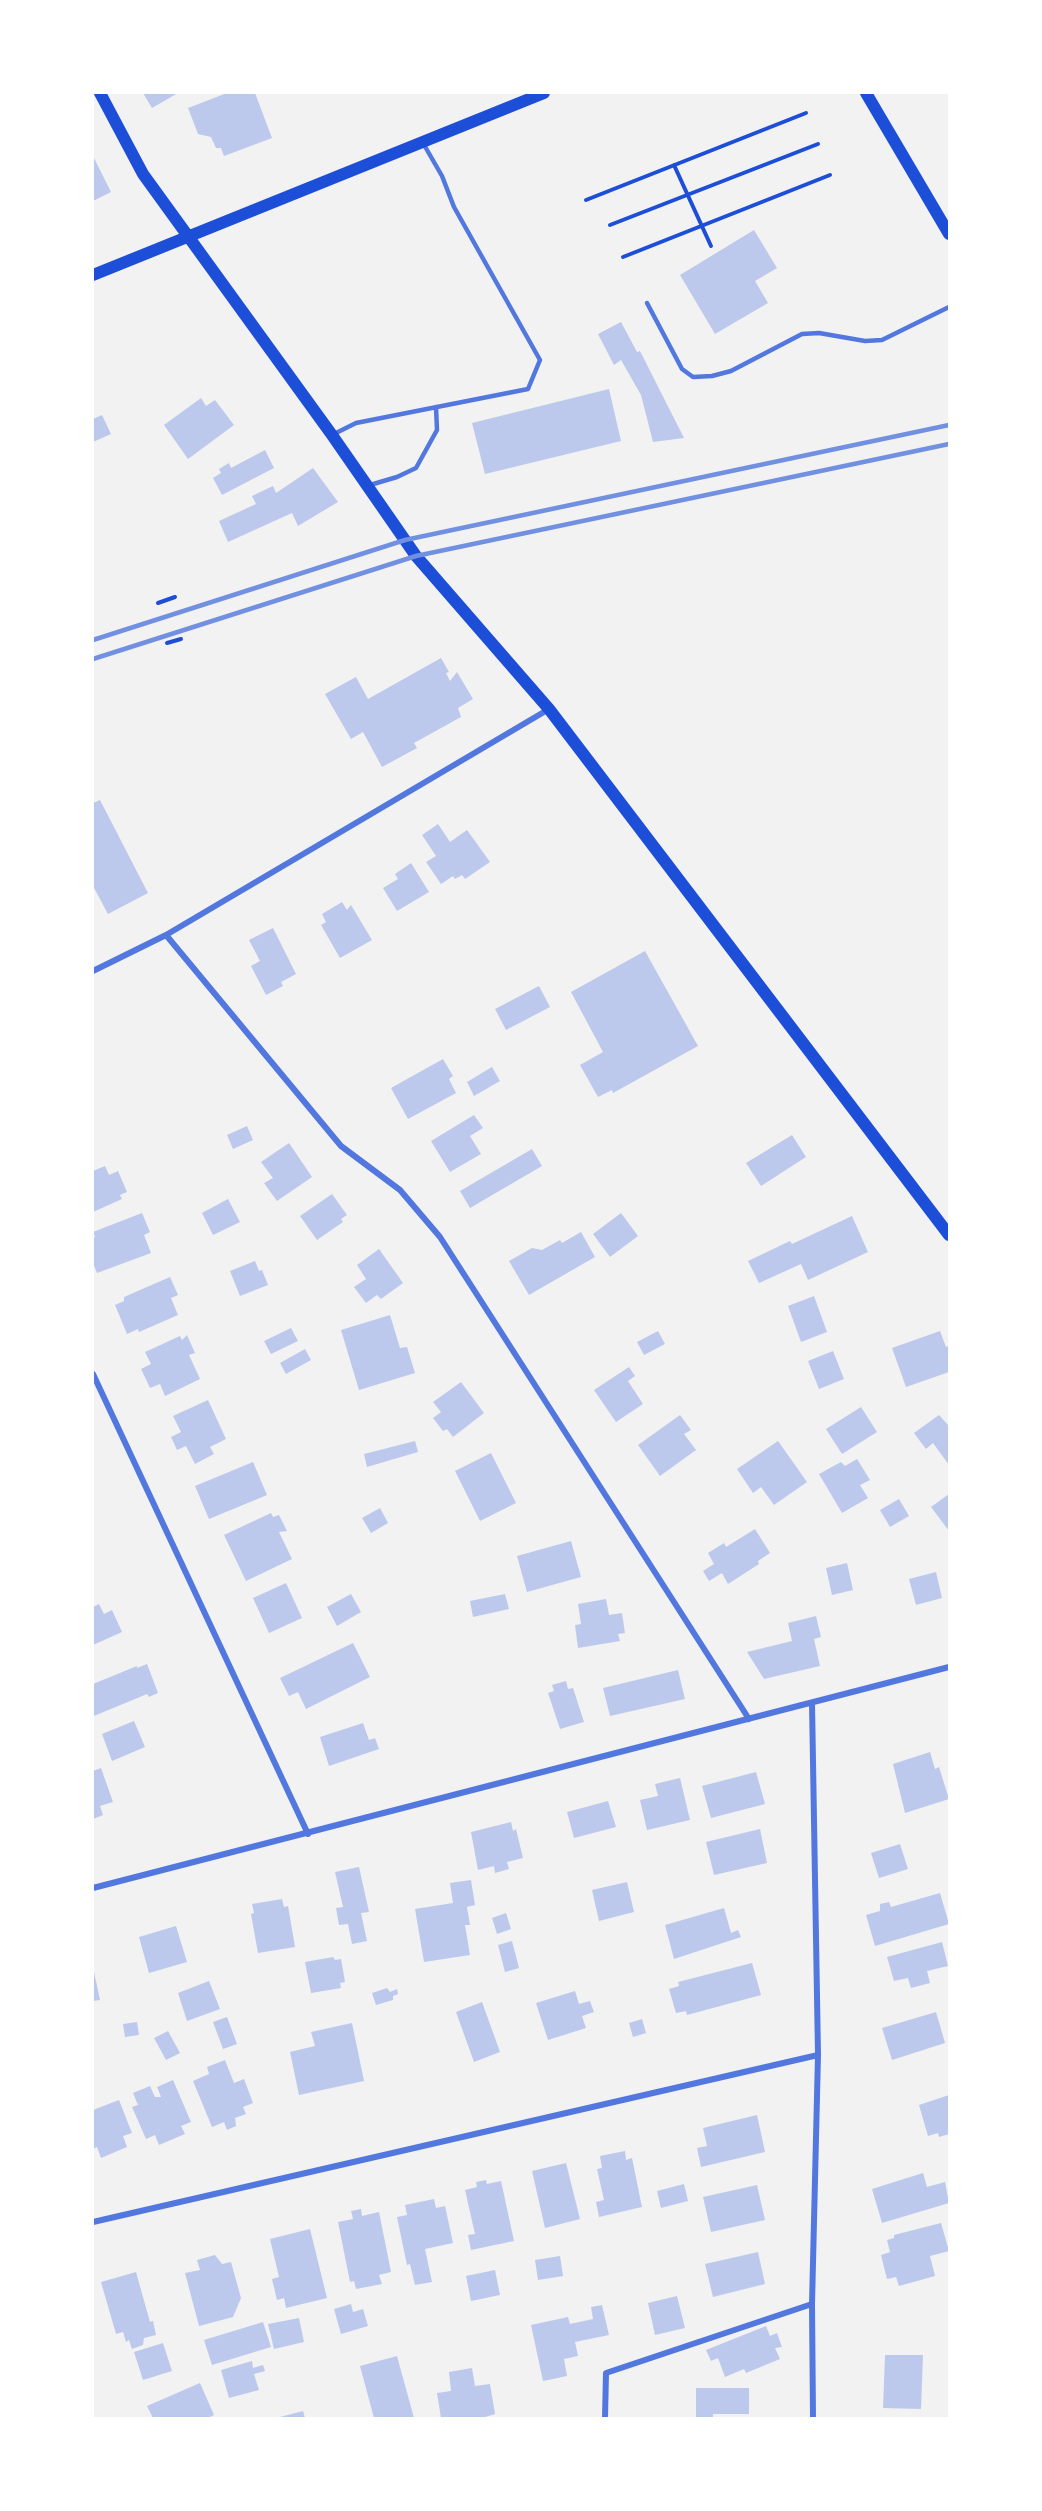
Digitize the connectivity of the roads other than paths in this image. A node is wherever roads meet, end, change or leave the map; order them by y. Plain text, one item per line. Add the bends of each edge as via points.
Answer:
1 (100, 93) edge
2 (544, 93) edge
3 (866, 93) edge
4 (422, 141) junction
5 (949, 234) edge
6 (190, 236) junction
7 (93, 275) edge
8 (647, 303) dead end
9 (949, 307) edge
10 (436, 407) junction
11 (332, 435) junction
12 (367, 485) junction
13 (549, 709) junction
14 (166, 935) junction
15 (93, 971) edge
16 (949, 1235) edge
17 (93, 1374) edge
18 (949, 1667) edge
19 (812, 1703) junction
20 (749, 1719) junction
21 (308, 1834) junction
22 (93, 1888) edge
23 (819, 2055) junction
24 (93, 2222) edge
25 (812, 2304) junction
26 (605, 2418) edge
27 (813, 2418) edge

1 - 6 main road via 143,174
2 - 4 main road
3 - 5 main road
4 - 6 main road
4 - 10 lane via 454,207 540,360 528,389
6 - 7 main road
6 - 11 main road
8 - 9 lane via 682,369 693,377 731,370 802,334 882,340
10 - 11 lane via 356,423
10 - 12 lane via 437,430 416,468
11 - 12 main road
12 - 13 main road via 416,556
13 - 14 street
13 - 16 main road
14 - 15 street
14 - 20 street via 341,1146 400,1190 440,1237
17 - 21 street
18 - 19 street
19 - 20 street
19 - 23 street
20 - 21 street
21 - 22 street
23 - 24 street
23 - 25 street
25 - 26 street via 606,2373
25 - 27 street

